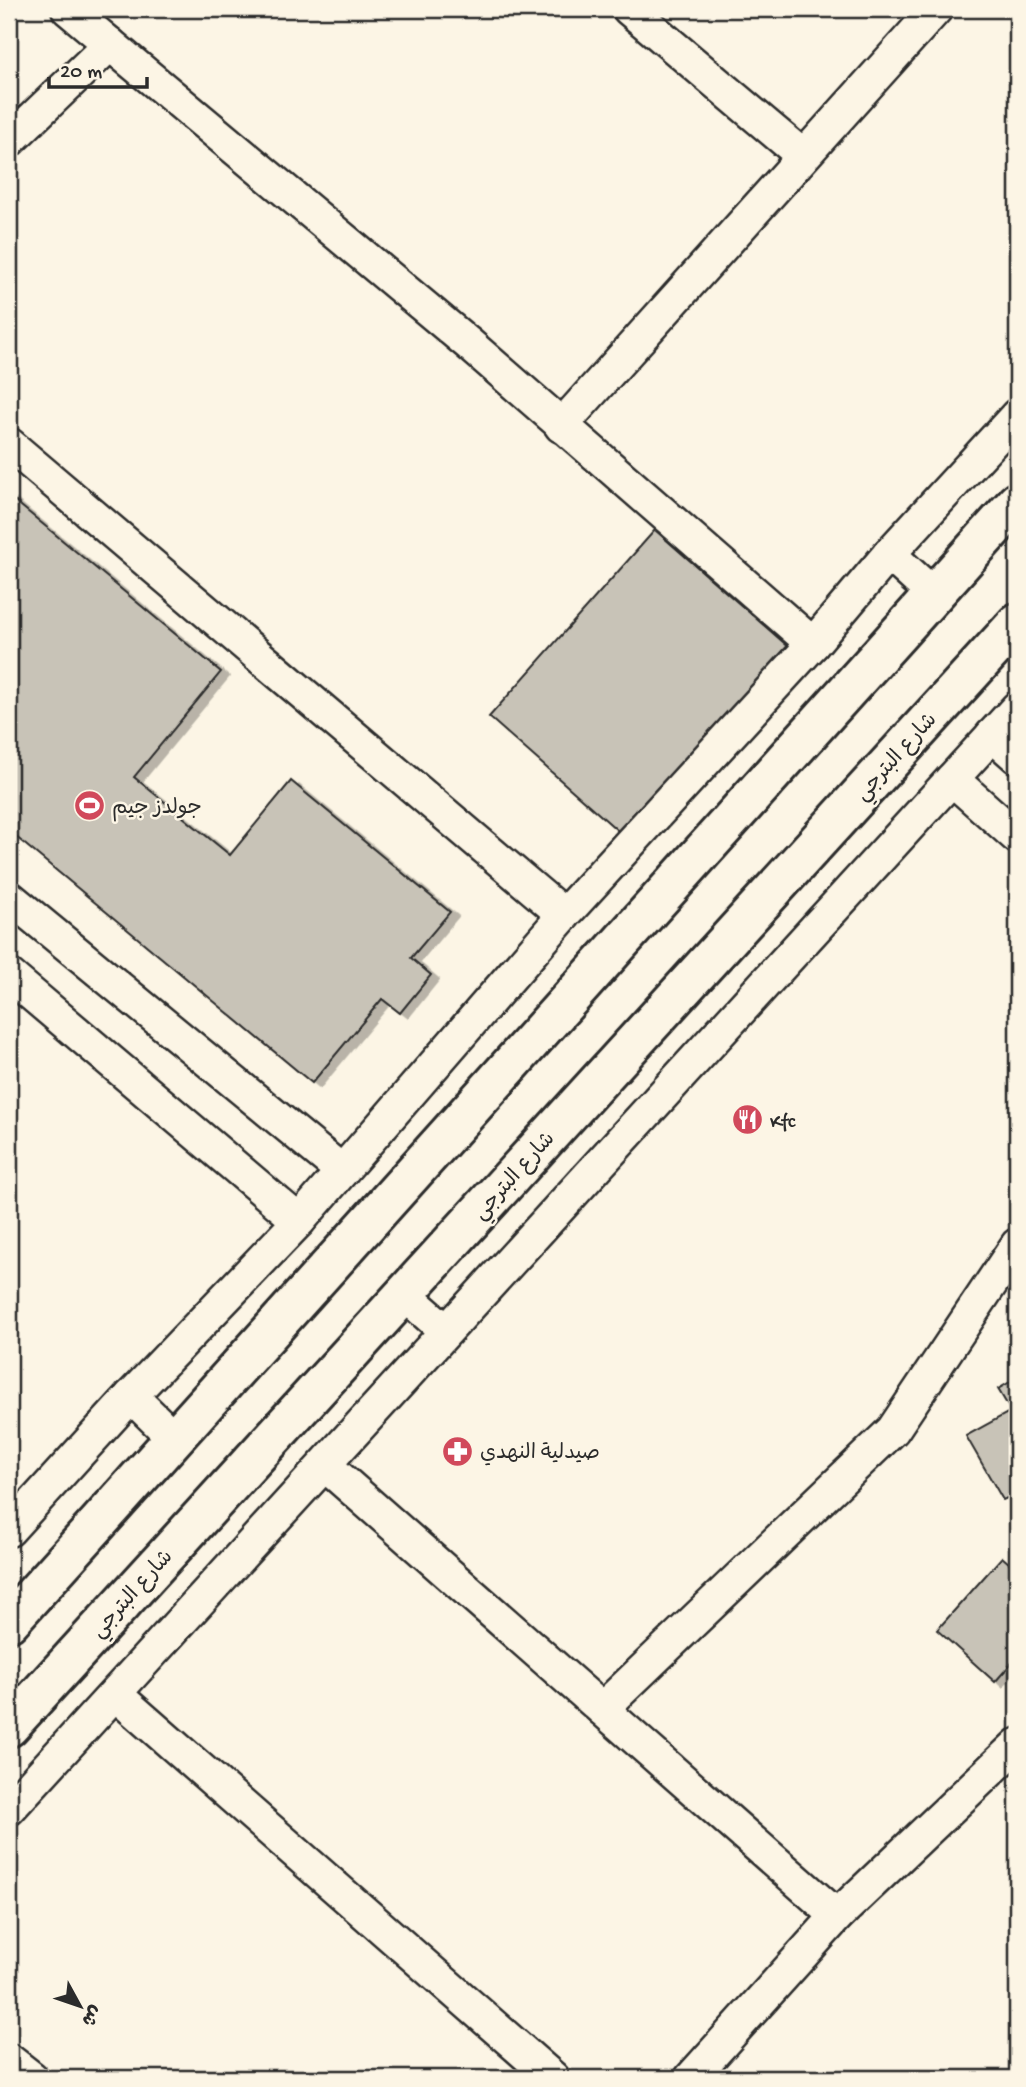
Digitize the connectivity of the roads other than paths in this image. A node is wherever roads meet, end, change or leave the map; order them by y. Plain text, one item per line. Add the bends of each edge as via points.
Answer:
1 (68, 9) edge
2 (629, 9) edge
3 (936, 9) edge
4 (110, 44) junction
5 (9, 141) edge
6 (803, 156) junction
7 (1017, 415) edge
8 (561, 426) junction
9 (9, 444) edge
10 (1017, 502) edge
11 (889, 554) junction
12 (934, 595) junction
13 (1017, 623) edge
14 (813, 644) junction
15 (1017, 708) edge
16 (992, 735) junction
17 (1017, 757) edge
18 (952, 779) junction
19 (1017, 837) edge
20 (9, 897) edge
21 (564, 915) junction
22 (12, 984) edge
23 (342, 1171) junction
24 (299, 1221) junction
25 (1016, 1250) edge
26 (404, 1294) junction
27 (446, 1331) junction
28 (131, 1396) junction
29 (175, 1439) junction
30 (325, 1465) junction
31 (9, 1530) edge
32 (9, 1622) edge
33 (115, 1694) junction
34 (602, 1709) junction
35 (9, 1727) edge
36 (1017, 1745) edge
37 (9, 1810) edge
38 (837, 1916) junction
39 (9, 2060) edge
40 (32, 2078) edge
41 (554, 2078) edge
42 (691, 2078) edge

1 - 4 street
2 - 6 street
3 - 6 street
4 - 5 street
4 - 8 street
6 - 8 street
7 - 11 street
8 - 14 street
9 - 21 street
10 - 12 main road
11 - 12 street
11 - 14 street
12 - 29 main road
13 - 26 main road, شارع البترجي
14 - 21 street
15 - 16 street
16 - 17 street
16 - 18 street
18 - 19 street
18 - 27 street
20 - 23 street
21 - 23 street
22 - 24 street
23 - 24 street
24 - 28 street
25 - 34 street via 893,1430
26 - 27 street
26 - 35 main road, شارع البترجي
27 - 30 street
28 - 29 street
28 - 31 street
29 - 32 main road
30 - 33 street
30 - 34 street
33 - 37 street
33 - 41 street
34 - 38 street
36 - 38 street
38 - 42 street
39 - 40 street

